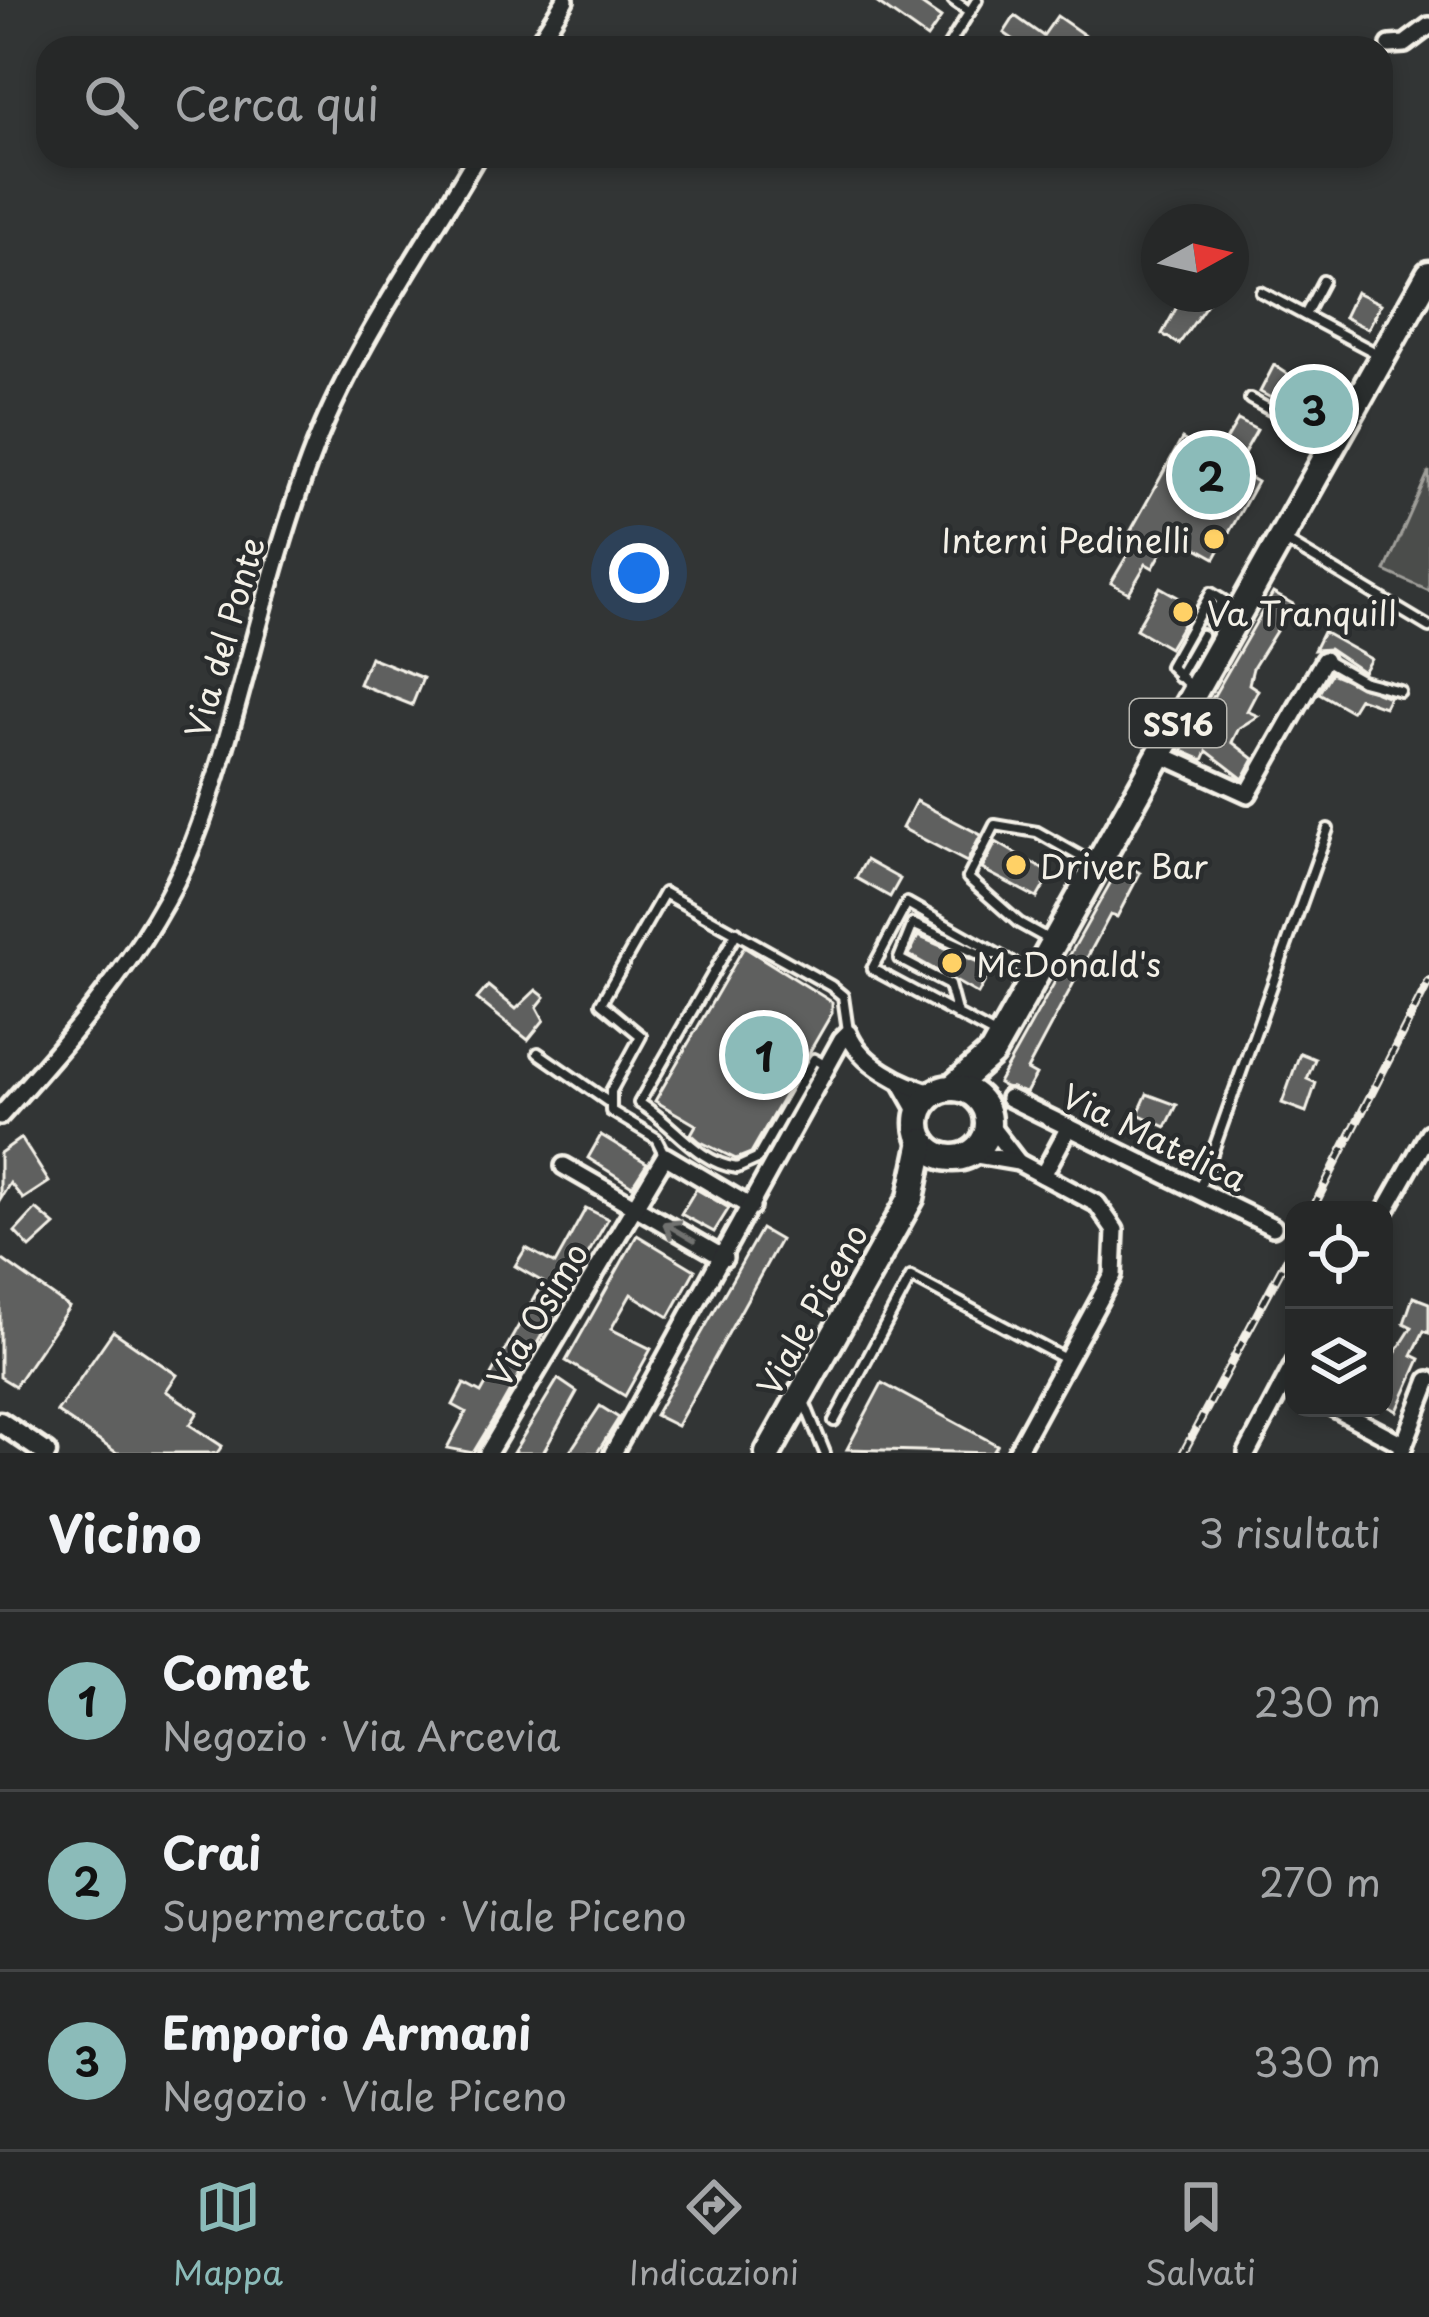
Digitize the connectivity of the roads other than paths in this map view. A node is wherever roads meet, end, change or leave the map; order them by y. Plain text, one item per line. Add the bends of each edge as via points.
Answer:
1 (565, 0) edge
2 (953, 0) edge
3 (977, 0) edge
4 (970, 12) junction
5 (1429, 26) edge
6 (542, 36) edge
7 (955, 36) edge
8 (1393, 45) edge
9 (471, 168) edge
10 (1429, 274) edge
11 (1323, 280) dead end
12 (1261, 292) dead end
13 (1429, 309) edge
14 (1304, 316) junction
15 (1401, 323) junction
16 (1382, 357) junction
17 (1310, 376) dead end
18 (1250, 399) dead end
19 (1357, 401) junction
20 (1334, 444) junction
21 (1281, 538) junction
22 (1231, 605) junction
23 (1209, 621) dead end
24 (1429, 627) edge
25 (1202, 635) dead end
26 (1324, 659) joint
27 (1187, 684) junction
28 (1400, 691) dead end
29 (1160, 754) junction
30 (1328, 830) dead end
31 (1097, 866) junction
32 (737, 932) junction
33 (1054, 942) junction
34 (996, 954) junction
35 (1036, 975) junction
36 (957, 1015) junction
37 (848, 1033) junction
38 (997, 1046) junction
39 (861, 1052) junction
40 (538, 1053) dead end
41 (831, 1063) junction
42 (900, 1082) junction
43 (944, 1091) junction
44 (1010, 1098) dead end
45 (607, 1101) junction
46 (919, 1114) junction
47 (986, 1114) junction
48 (0, 1116) edge
49 (1069, 1127) junction
50 (1429, 1133) edge
51 (923, 1141) junction
52 (665, 1156) junction
53 (962, 1156) junction
54 (1018, 1162) junction
55 (564, 1166) dead end
56 (1043, 1175) junction
57 (1198, 1190) junction
58 (911, 1198) junction
59 (1391, 1201) edge
60 (635, 1205) junction
61 (751, 1208) junction
62 (1273, 1227) dead end
63 (724, 1258) junction
64 (1067, 1360) junction
65 (1429, 1380) edge
66 (1285, 1391) edge
67 (801, 1394) junction
68 (1349, 1417) edge
69 (834, 1421) dead end
70 (0, 1422) edge
71 (1402, 1449) edge
72 (46, 1453) edge
73 (488, 1453) edge
74 (613, 1453) edge
75 (768, 1453) edge
76 (825, 1453) edge
77 (1016, 1453) edge
78 (1247, 1453) edge

1 - 6 street
2 - 4 lane
3 - 4 lane
4 - 7 lane
5 - 8 street
9 - 48 street, Via del Ponte via 312,454 199,828 148,927 88,1017
10 - 15 main road, Viale Piceno / SS16
11 - 14 lane
12 - 14 lane
13 - 15 street
14 - 16 lane
15 - 16 main road, Viale Piceno / SS16
16 - 19 main road, Viale Piceno / SS16
17 - 19 lane
18 - 20 lane
19 - 20 main road, Viale Piceno / SS16
20 - 21 main road, Viale Piceno / SS16
21 - 22 main road, Viale Piceno / SS16
21 - 24 lane
22 - 23 lane
22 - 27 main road, Viale Piceno / SS16
22 - 27 lane via 1211,593 1180,648 1170,666
25 - 27 lane
26 - 28 lane
26 - 29 street via 1248,794
27 - 29 main road, Viale Piceno / SS16
29 - 31 main road, Viale Piceno / SS16
30 - 57 lane
31 - 33 main road, Viale Piceno / SS16
31 - 33 lane via 1036,832 995,825 968,878
32 - 37 lane via 843,996
32 - 41 lane via 639,1103 685,1142 737,1168 757,1159 814,1058
32 - 45 lane via 664,893 601,1003 640,1036
33 - 35 main road, Viale Piceno / SS16
34 - 35 lane
34 - 36 lane via 913,924 899,959 949,985
34 - 36 lane via 907,903 872,969
35 - 38 main road, Viale Piceno / SS16
36 - 38 lane
37 - 39 street
37 - 41 street
38 - 43 main road, Viale Piceno / SS16
38 - 47 main road, Viale Piceno / SS16
39 - 41 street
39 - 42 street
40 - 45 lane
41 - 61 street
42 - 43 street
42 - 46 street
43 - 46 main road, Viale Piceno / SS16
43 - 47 main road via 970,1093
44 - 49 street, Via Matelica
45 - 52 lane via 611,1112 662,1144
46 - 51 main road, Viale Piceno / SS16
47 - 53 main road, Viale Piceno / SS16 via 983,1141
47 - 54 street
49 - 56 street
49 - 57 street, Via Matelica
50 - 59 street
51 - 53 main road via 936,1154
51 - 58 main road, Viale Piceno / SS16
52 - 60 street, Via Osimo
52 - 61 street
53 - 54 street
53 - 58 main road, Viale Piceno / SS16
54 - 56 street
55 - 60 street
56 - 64 street via 1097,1204 1115,1230 1113,1275
57 - 62 street, Via Matelica
58 - 67 main road, Viale Piceno / SS16
63 -> 60 street
60 - 73 street, Via Osimo
61 - 63 street
63 - 74 street
64 - 69 lane via 911,1277
64 - 77 street
65 - 71 street
66 - 78 street
67 - 75 main road, Viale Piceno / SS16
67 - 76 lane
68 - 71 street
70 - 72 street

